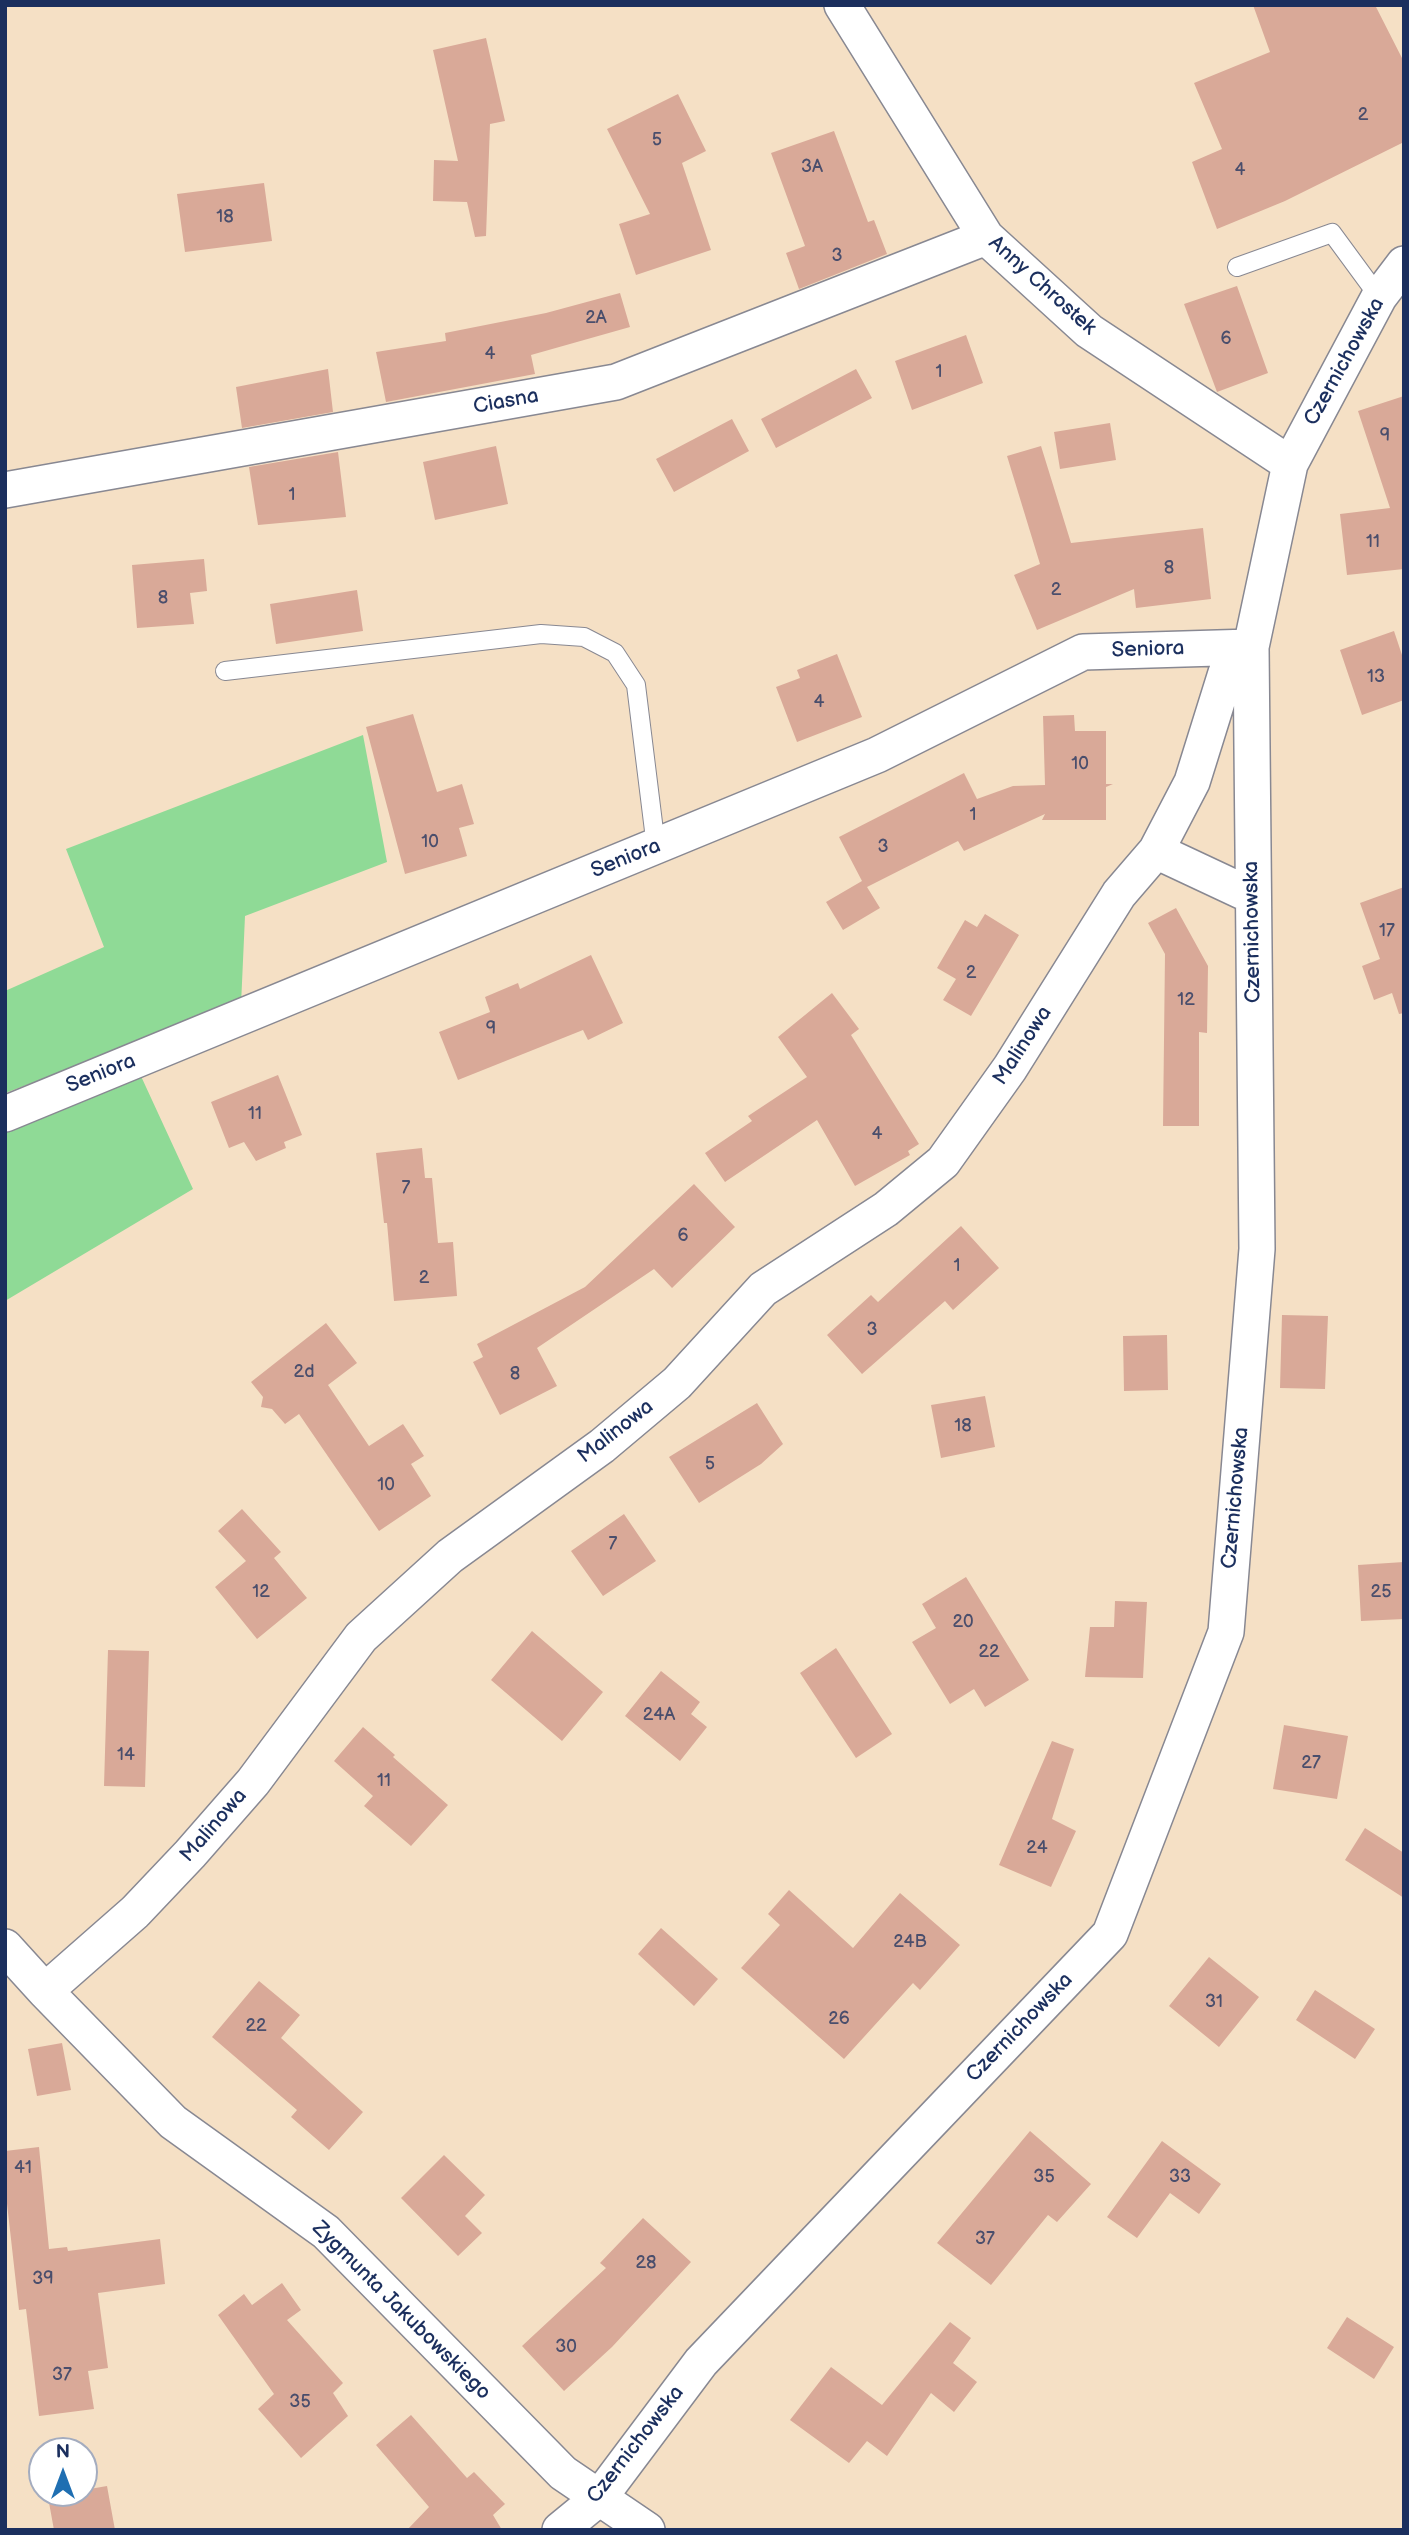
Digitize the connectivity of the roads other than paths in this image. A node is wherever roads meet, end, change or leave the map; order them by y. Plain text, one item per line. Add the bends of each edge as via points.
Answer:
1 (842, 5) edge
2 (986, 237) junction
3 (1404, 264) edge
4 (1237, 267) dead end
5 (1379, 298) junction
6 (1290, 464) junction
7 (5, 490) edge
8 (1251, 647) junction
9 (225, 671) dead end
10 (656, 847) junction
11 (1156, 851) junction
12 (1252, 896) junction
13 (5, 1114) edge
14 (5, 1947) edge
15 (45, 1991) junction
16 (599, 2498) junction
17 (560, 2530) edge
18 (647, 2530) edge

1 - 2 street, Anny Chrostek
2 - 6 street, Anny Chrostek via 1089,331
2 - 7 street, Ciasna via 616,382
3 - 5 street, Czernichowska
4 - 5 lane via 1332,233
5 - 6 street, Czernichowska
6 - 8 street, Czernichowska
8 - 10 street, Seniora via 1083,652 877,755
8 - 11 street, Malinowa via 1226,673 1192,782
8 - 12 street, Czernichowska
9 - 10 lane via 541,634 584,637 615,653 636,685
10 - 13 street, Seniora
11 - 12 street
11 - 15 street, Malinowa via 1119,894 1010,1068 943,1162 886,1209 764,1289 677,1383 602,1446 450,1556 361,1637 253,1782 190,1854 135,1912
12 - 16 street, Czernichowska via 1257,1249 1226,1632 1110,1934 701,2362
14 - 15 street, Zygmunta Jakubowskiego
15 - 16 street, Zygmunta Jakubowskiego via 173,2122 326,2232 563,2473
16 - 17 street, Czernichowska
16 - 18 street, Zygmunta Jakubowskiego

